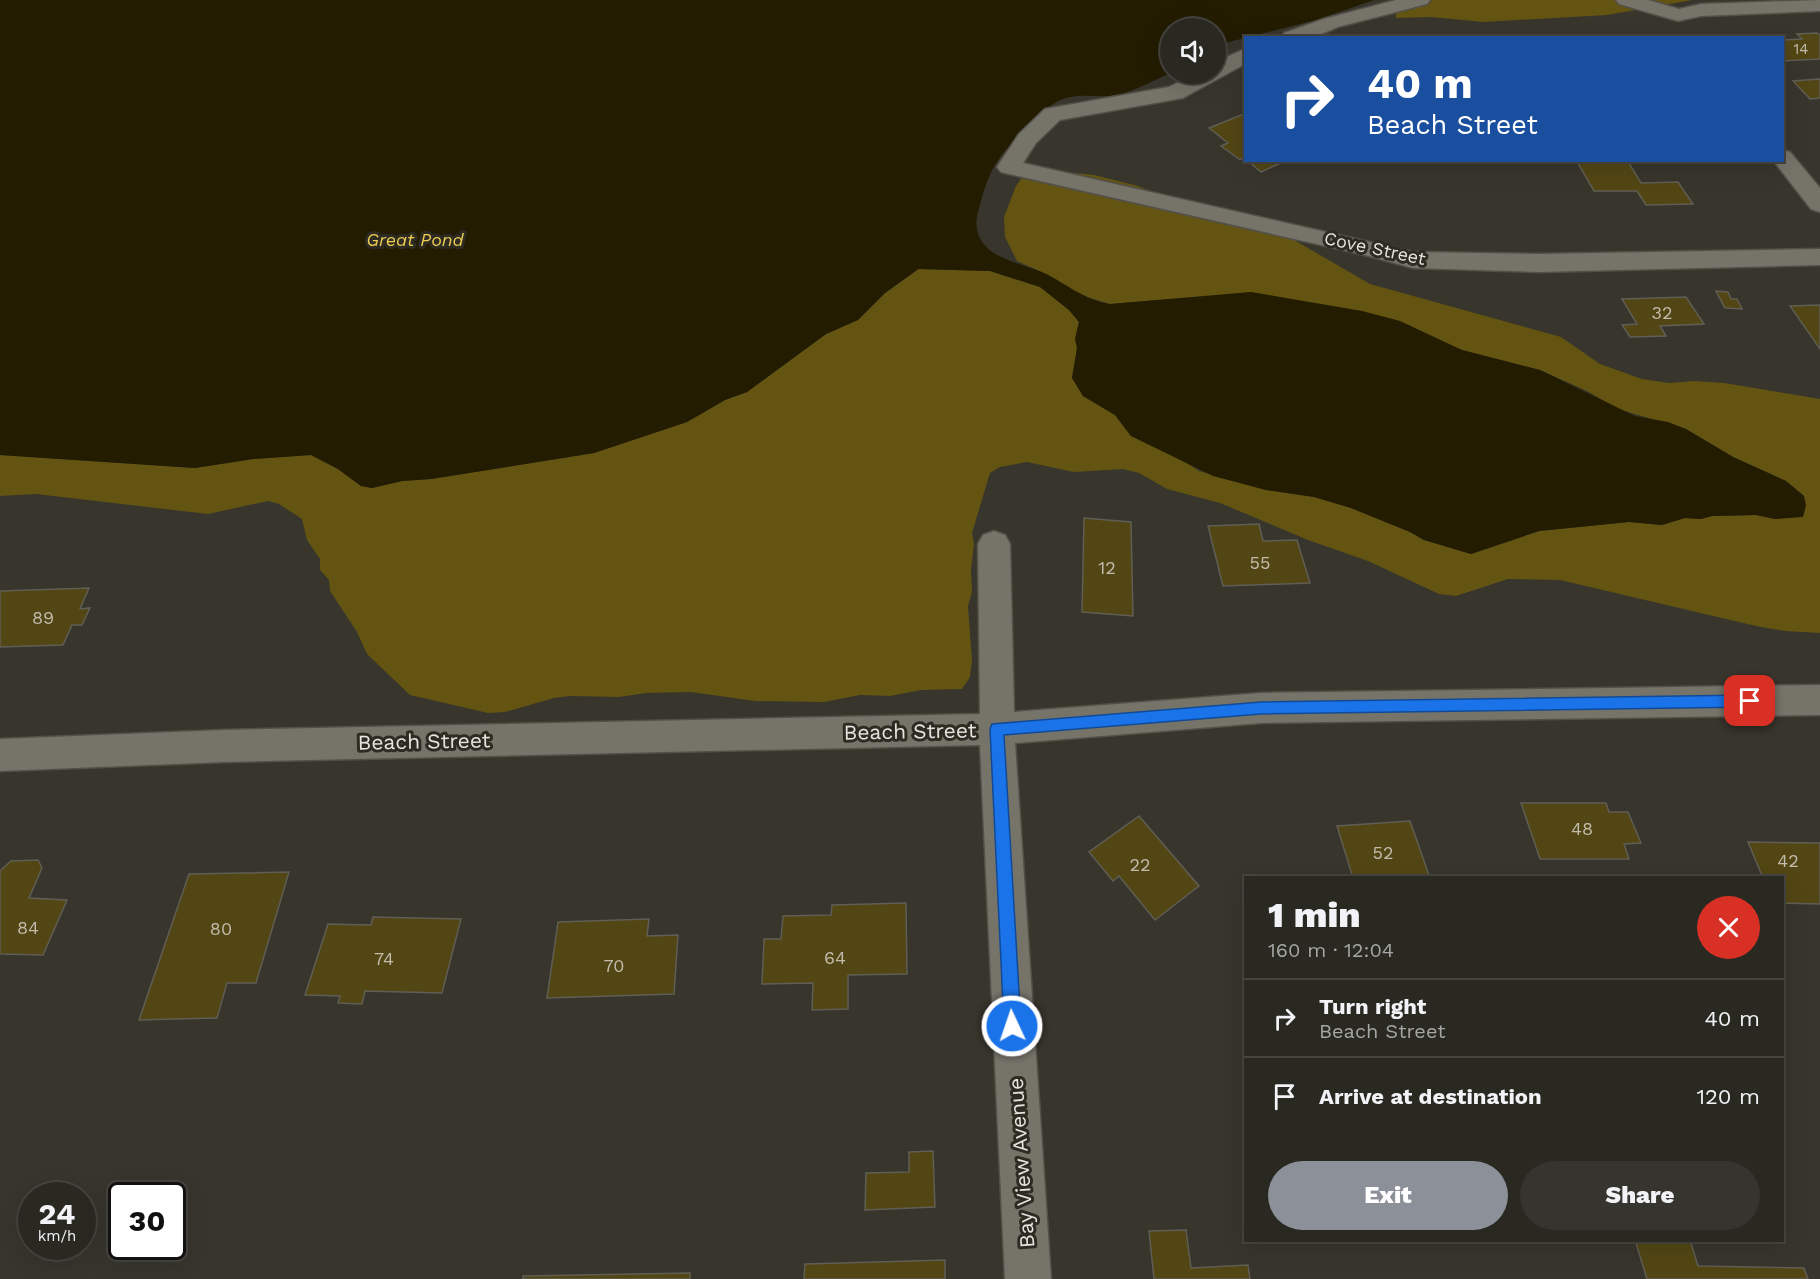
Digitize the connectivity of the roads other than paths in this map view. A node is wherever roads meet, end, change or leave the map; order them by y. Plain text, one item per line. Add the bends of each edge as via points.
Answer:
1 (1420, 0) edge
2 (1626, 0) edge
3 (1820, 5) edge
4 (1678, 15) junction
5 (1297, 36) edge
6 (1679, 36) edge
7 (1244, 56) edge
8 (1226, 65) edge
9 (1192, 84) edge
10 (1784, 159) edge
11 (1820, 204) edge
12 (1820, 257) edge
13 (994, 544) dead end
14 (1820, 700) edge
15 (997, 729) junction
16 (0, 755) edge
17 (1028, 1279) edge

1 - 5 street
2 - 4 street
3 - 4 street via 1701,10
4 - 6 street via 1670,19
7 - 8 street
9 - 12 street, Cove Street via 1175,93 1053,114 1027,139 1009,167 1413,260 1539,263
10 - 11 street
13 - 15 street, Bay View Avenue
14 - 15 street, Beach Street via 1261,708
15 - 16 street, Beach Street via 224,746
15 - 17 street, Bay View Avenue

